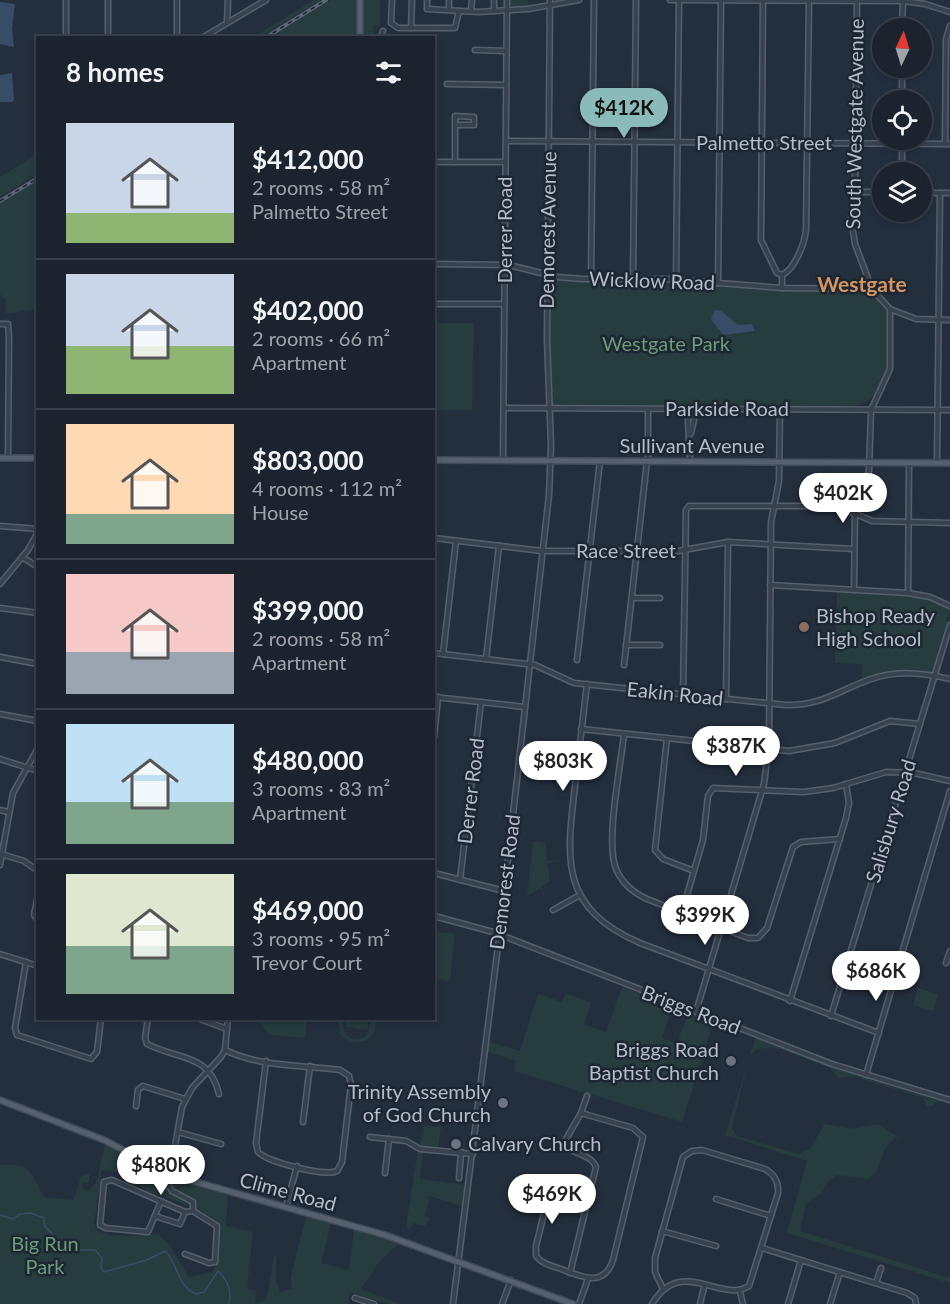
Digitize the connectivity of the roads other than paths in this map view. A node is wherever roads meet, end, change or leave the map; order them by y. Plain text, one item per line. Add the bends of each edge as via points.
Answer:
1 (66, 0) edge
2 (108, 0) edge
3 (177, 0) edge
4 (228, 0) edge
5 (266, 0) edge
6 (360, 0) edge
7 (392, 0) edge
8 (412, 0) edge
9 (427, 0) edge
10 (449, 0) edge
11 (472, 0) edge
12 (494, 0) edge
13 (507, 0) edge
14 (579, 0) edge
15 (594, 0) edge
16 (636, 0) edge
17 (670, 0) edge
18 (679, 0) edge
19 (721, 0) edge
20 (763, 0) edge
21 (809, 1) edge
22 (857, 1) edge
23 (903, 1) edge
24 (550, 2) edge
25 (507, 9) junction
26 (449, 10) junction
27 (494, 10) junction
28 (459, 11) junction
29 (471, 11) junction
30 (950, 12) edge
31 (902, 18) edge
32 (228, 22) junction
33 (950, 26) edge
34 (411, 28) junction
35 (383, 31) dead end
36 (66, 36) edge
37 (108, 36) edge
38 (177, 36) edge
39 (205, 36) edge
40 (360, 36) edge
41 (382, 36) edge
42 (475, 51) dead end
43 (506, 51) junction
44 (447, 84) dead end
45 (506, 85) junction
46 (455, 125) junction
47 (506, 141) junction
48 (549, 142) junction
49 (592, 142) junction
50 (635, 142) junction
51 (677, 142) junction
52 (719, 143) junction
53 (762, 143) junction
54 (807, 143) junction
55 (872, 143) edge
56 (932, 143) edge
57 (856, 144) junction
58 (948, 144) edge
59 (435, 162) edge
60 (455, 162) junction
61 (505, 162) junction
62 (855, 192) junction
63 (872, 192) edge
64 (932, 193) edge
65 (940, 193) junction
66 (950, 193) edge
67 (435, 264) edge
68 (504, 265) junction
69 (548, 275) junction
70 (782, 275) junction
71 (591, 279) junction
72 (633, 279) junction
73 (676, 280) junction
74 (718, 283) junction
75 (782, 288) junction
76 (872, 289) junction
77 (435, 304) edge
78 (504, 304) junction
79 (890, 309) junction
80 (939, 320) junction
81 (950, 320) edge
82 (0, 324) edge
83 (503, 408) junction
84 (548, 408) junction
85 (648, 408) junction
86 (692, 409) junction
87 (780, 409) junction
88 (870, 410) junction
89 (950, 410) edge
90 (938, 411) junction
91 (0, 458) edge
92 (8, 458) junction
93 (36, 458) edge
94 (435, 460) edge
95 (503, 460) junction
96 (551, 460) junction
97 (600, 460) junction
98 (648, 460) junction
99 (690, 460) junction
100 (779, 461) junction
101 (870, 462) junction
102 (909, 462) junction
103 (937, 462) junction
104 (950, 463) edge
105 (774, 505) junction
106 (855, 513) junction
107 (909, 522) junction
108 (950, 523) edge
109 (0, 526) edge
110 (36, 530) edge
111 (36, 533) edge
112 (435, 538) edge
113 (456, 541) junction
114 (728, 542) junction
115 (771, 544) junction
116 (499, 546) junction
117 (854, 549) junction
118 (685, 550) junction
119 (542, 551) junction
120 (590, 552) junction
121 (637, 552) junction
122 (22, 557) junction
123 (36, 566) edge
124 (0, 584) edge
125 (770, 585) junction
126 (854, 590) junction
127 (908, 593) junction
128 (632, 598) junction
129 (660, 598) dead end
130 (950, 606) edge
131 (0, 608) edge
132 (36, 613) edge
133 (950, 625) edge
134 (626, 645) junction
135 (660, 645) dead end
136 (435, 653) edge
137 (443, 654) junction
138 (0, 657) edge
139 (486, 659) junction
140 (578, 660) dead end
141 (36, 664) edge
142 (529, 664) junction
143 (624, 665) dead end
144 (935, 676) junction
145 (950, 679) edge
146 (587, 684) junction
147 (683, 695) junction
148 (436, 697) edge
149 (726, 699) junction
150 (481, 702) junction
151 (769, 704) junction
152 (525, 707) junction
153 (0, 714) edge
154 (435, 718) edge
155 (36, 721) edge
156 (920, 724) junction
157 (581, 729) junction
158 (624, 734) junction
159 (668, 738) junction
160 (769, 749) junction
161 (36, 751) edge
162 (0, 759) edge
163 (26, 767) junction
164 (36, 770) edge
165 (906, 772) junction
166 (950, 781) edge
167 (846, 784) junction
168 (763, 790) junction
169 (950, 791) edge
170 (0, 810) edge
171 (8, 812) junction
172 (840, 839) junction
173 (1, 854) edge
174 (0, 865) edge
175 (36, 870) edge
176 (694, 871) junction
177 (435, 873) edge
178 (460, 880) junction
179 (504, 891) junction
180 (580, 895) junction
181 (553, 910) dead end
182 (682, 912) junction
183 (435, 916) edge
184 (722, 928) junction
185 (499, 936) junction
186 (950, 951) edge
187 (0, 954) edge
188 (26, 962) junction
189 (946, 963) dead end
190 (36, 965) edge
191 (709, 969) junction
192 (790, 1001) junction
193 (696, 1012) junction
194 (831, 1016) junction
195 (101, 1020) edge
196 (148, 1020) edge
197 (202, 1020) edge
198 (228, 1020) edge
199 (227, 1029) junction
200 (879, 1033) junction
201 (225, 1050) junction
202 (266, 1061) junction
203 (310, 1066) junction
204 (209, 1070) junction
205 (866, 1075) junction
206 (219, 1094) dead end
207 (587, 1096) dead end
208 (185, 1099) junction
209 (0, 1100) edge
210 (950, 1100) edge
211 (136, 1106) dead end
212 (581, 1113) junction
213 (303, 1122) dead end
214 (178, 1132) junction
215 (370, 1137) dead end
216 (389, 1139) junction
217 (221, 1144) dead end
218 (460, 1152) junction
219 (473, 1154) junction
220 (297, 1166) junction
221 (385, 1173) dead end
222 (171, 1175) junction
223 (459, 1178) dead end
224 (549, 1193) dead end
225 (716, 1199) dead end
226 (161, 1201) junction
227 (286, 1207) junction
228 (194, 1211) junction
229 (185, 1212) junction
230 (155, 1216) junction
231 (771, 1216) junction
232 (662, 1231) junction
233 (716, 1246) dead end
234 (762, 1248) junction
235 (185, 1254) dead end
236 (460, 1260) junction
237 (801, 1260) junction
238 (881, 1268) dead end
239 (840, 1272) junction
240 (570, 1273) junction
241 (588, 1279) junction
242 (511, 1280) junction
243 (876, 1283) junction
244 (704, 1287) junction
245 (663, 1289) junction
246 (740, 1292) junction
247 (355, 1298) dead end
248 (374, 1304) edge
249 (453, 1304) edge
250 (502, 1304) edge
251 (573, 1304) edge
252 (579, 1304) edge
253 (652, 1304) edge
254 (700, 1304) edge
255 (743, 1304) edge
256 (788, 1304) edge
257 (830, 1304) edge
258 (916, 1304) edge

1 - 36 street
2 - 37 street
3 - 38 street
4 - 32 street
5 - 32 street
6 - 40 main road
7 - 34 street via 391,23 398,28
8 - 34 street
9 - 26 street via 427,9
10 - 26 street
11 - 29 street
12 - 27 street
13 - 25 street, Derrer Road
14 - 24 street
15 - 49 street
16 - 50 street
17 - 18 street
18 - 19 street
18 - 51 street
19 - 20 street
19 - 52 street
20 - 21 street
20 - 53 street
21 - 22 street
21 - 54 street
22 - 23 street
22 - 57 street, South Westgate Avenue
23 - 30 street
23 - 31 street
24 - 25 street via 528,9
24 - 48 street, Demorest Avenue
25 - 27 street
25 - 43 street, Derrer Road
26 - 28 street
27 - 29 street
28 - 29 street
28 - 34 street via 455,28
32 - 39 street
33 - 58 street via 946,39
35 - 41 street
42 - 43 street
43 - 45 street, Derrer Road
44 - 45 street
45 - 47 street, Derrer Road
46 - 46 street via 455,116 474,117 474,125
46 - 60 street
47 - 48 street, Palmetto Street
47 - 61 street, Derrer Road
48 - 49 street, Palmetto Street
48 - 69 street, Demorest Avenue
49 - 50 street, Palmetto Street
49 - 71 street
50 - 51 street, Palmetto Street
50 - 72 street
51 - 52 street, Palmetto Street
51 - 73 street
52 - 53 street, Palmetto Street
52 - 74 street
53 - 54 street, Palmetto Street
53 - 70 street via 761,240 777,273
54 - 57 street, Palmetto Street
54 - 70 street via 806,237
55 - 57 street, Palmetto Street
56 - 58 street, Palmetto Street
57 - 62 street, South Westgate Avenue
59 - 60 street
60 - 61 street
61 - 68 street, Derrer Road
62 - 63 street
62 - 76 street, South Westgate Avenue via 852,231
64 - 65 street
65 - 66 street
65 - 80 street
67 - 68 street, Wicklow Road
68 - 69 street, Wicklow Road
68 - 78 street, Derrer Road
69 - 71 street, Wicklow Road
69 - 84 street, Demorest Avenue
70 - 75 street
71 - 72 street, Wicklow Road
72 - 73 street, Wicklow Road
73 - 74 street, Wicklow Road
74 - 75 street, Wicklow Road
75 - 76 street, Wicklow Road
76 - 79 street, South Westgate Avenue
77 - 78 street
78 - 83 street, Derrer Road
79 - 80 street via 916,319
79 - 88 street via 889,374
80 - 81 street
80 - 90 street
82 - 92 street via 8,324
83 - 84 street, Parkside Road
83 - 95 street, Derrer Road
84 - 85 street, Parkside Road
84 - 96 street, Demorest Avenue
85 - 86 street, Parkside Road
85 - 98 street
86 - 87 street, Parkside Road
86 - 99 street
87 - 88 street, Parkside Road
87 - 100 street
88 - 90 street, Parkside Road
88 - 101 street
89 - 90 street, Parkside Road
90 - 103 street
91 - 92 main road
92 - 93 main road
94 - 95 main road, Sullivant Avenue
95 - 96 main road, Sullivant Avenue
96 - 97 main road, Sullivant Avenue
96 - 119 street, Demorest Road
97 - 98 main road, Sullivant Avenue
97 - 120 street
98 - 99 main road, Sullivant Avenue
98 - 121 street
99 - 100 main road, Sullivant Avenue
100 - 101 main road, Sullivant Avenue
100 - 105 street
101 - 102 main road, Sullivant Avenue
101 - 106 street
102 - 103 main road, Sullivant Avenue
102 - 107 street
103 - 104 main road, Sullivant Avenue
105 - 106 street via 829,506
105 - 115 street
105 - 118 street via 688,506
106 - 107 street via 872,521
106 - 117 street
107 - 108 street
107 - 127 street
109 - 110 street
111 - 122 street
112 - 113 street, Race Street
113 - 116 street, Race Street
113 - 137 street
114 - 115 street, Race Street
114 - 118 street, Race Street
114 - 149 street
115 - 117 street, Race Street
115 - 125 street
116 - 119 street, Race Street
116 - 139 street
117 - 126 street
118 - 121 street, Race Street
118 - 147 street
119 - 120 street, Race Street
119 - 142 street, Demorest Road
120 - 121 street, Race Street
120 - 140 street
121 - 128 street
122 - 123 street
122 - 124 street
125 - 126 street
125 - 151 street
126 - 127 street
127 - 130 street
128 - 129 street
128 - 134 street
131 - 132 street
133 - 144 street, Salisbury Road
134 - 135 street
134 - 143 street
136 - 137 street, Eakin Road
137 - 139 street, Eakin Road
138 - 141 street
139 - 142 street, Eakin Road
142 - 146 street, Eakin Road via 567,681
142 - 152 street, Demorest Road
144 - 145 street, Eakin Road
144 - 151 street, Eakin Road via 892,674 821,702
144 - 156 street, Salisbury Road
146 - 147 street, Eakin Road
146 - 157 street
147 - 149 street, Eakin Road
148 - 150 street
148 - 154 street
149 - 151 street, Eakin Road
150 - 152 street
150 - 178 street, Derrer Road
151 - 160 street
152 - 179 street, Demorest Road
153 - 155 street
156 - 160 street via 890,721 821,747
156 - 165 street, Salisbury Road
157 - 158 street
157 - 180 street via 568,850
158 - 159 street
158 - 182 street via 612,843 614,865 622,881 637,894
159 - 160 street
159 - 176 street via 656,853
160 - 168 street
161 - 163 street
162 - 163 street
163 - 164 street
163 - 171 street
165 - 166 street
165 - 167 street via 876,774
165 - 194 street, Salisbury Road
167 - 168 street via 804,792
167 - 172 street via 849,803
168 - 176 street via 713,788 708,796 703,840
168 - 184 street
169 - 200 street
170 - 171 street
171 - 173 street
172 - 184 street via 801,842 793,847 764,935 753,939
172 - 192 street
173 - 174 street
173 - 175 street
176 - 182 street
177 - 178 street
178 - 179 street
179 - 185 street, Demorest Road
180 - 181 street
180 - 191 street via 605,925 621,935
182 - 184 street
183 - 185 street, Briggs Road
184 - 191 street
185 - 193 street, Briggs Road
185 - 219 street, Demorest Road
186 - 189 street
187 - 188 street
188 - 190 street
188 - 195 street via 16,1033 87,1058 94,1057
191 - 192 street
191 - 193 street
192 - 194 street
193 - 205 street, Briggs Road
194 - 200 street
196 - 204 street via 147,1044 196,1061
197 - 199 street
198 - 199 street
199 - 201 street
200 - 205 street
201 - 202 street via 245,1060
201 - 204 street
202 - 203 street
202 - 220 street via 258,1152
203 - 213 street
203 - 220 street via 340,1070 349,1076 342,1162 337,1171 327,1174
204 - 206 street
204 - 208 street
205 - 210 street, Briggs Road
207 - 212 street
208 - 211 street via 143,1086 138,1090
208 - 214 street
209 - 222 main road, Clime Road via 104,1140
212 - 240 street via 567,1134 566,1143 571,1150 591,1159 596,1173
212 - 241 street via 633,1128 644,1142 610,1267 598,1278
214 - 217 street
214 - 222 street
215 - 216 street
216 - 218 street via 406,1141 420,1149
216 - 221 street
218 - 219 street
218 - 223 street
219 - 236 street, Demorest Road
220 - 227 street
222 - 227 main road, Clime Road
222 - 228 street via 169,1189 191,1199
224 - 240 street via 535,1251 539,1260
225 - 231 street
226 - 229 street
226 - 230 street
226 - 230 street via 112,1180 104,1182 100,1225 103,1228 144,1233
227 - 236 main road, Clime Road
228 - 229 street
228 - 235 street via 219,1230 216,1261 208,1263
229 - 230 street via 180,1224
231 - 232 street via 778,1190 772,1174 706,1151 694,1151 683,1157 679,1165
231 - 234 street
232 - 233 street
232 - 245 street via 654,1272
234 - 237 street
234 - 246 street via 751,1283
236 - 242 main road, Clime Road
236 - 249 street, Demorest Road
237 - 239 street
237 - 256 street
238 - 243 street
239 - 243 street
239 - 257 street
240 - 241 street
241 - 252 street
242 - 250 street
242 - 251 main road, Clime Road
243 - 258 street via 907,1293 915,1298
244 - 245 street via 683,1283
244 - 246 street
244 - 254 street
245 - 253 street
246 - 255 street
247 - 248 street

